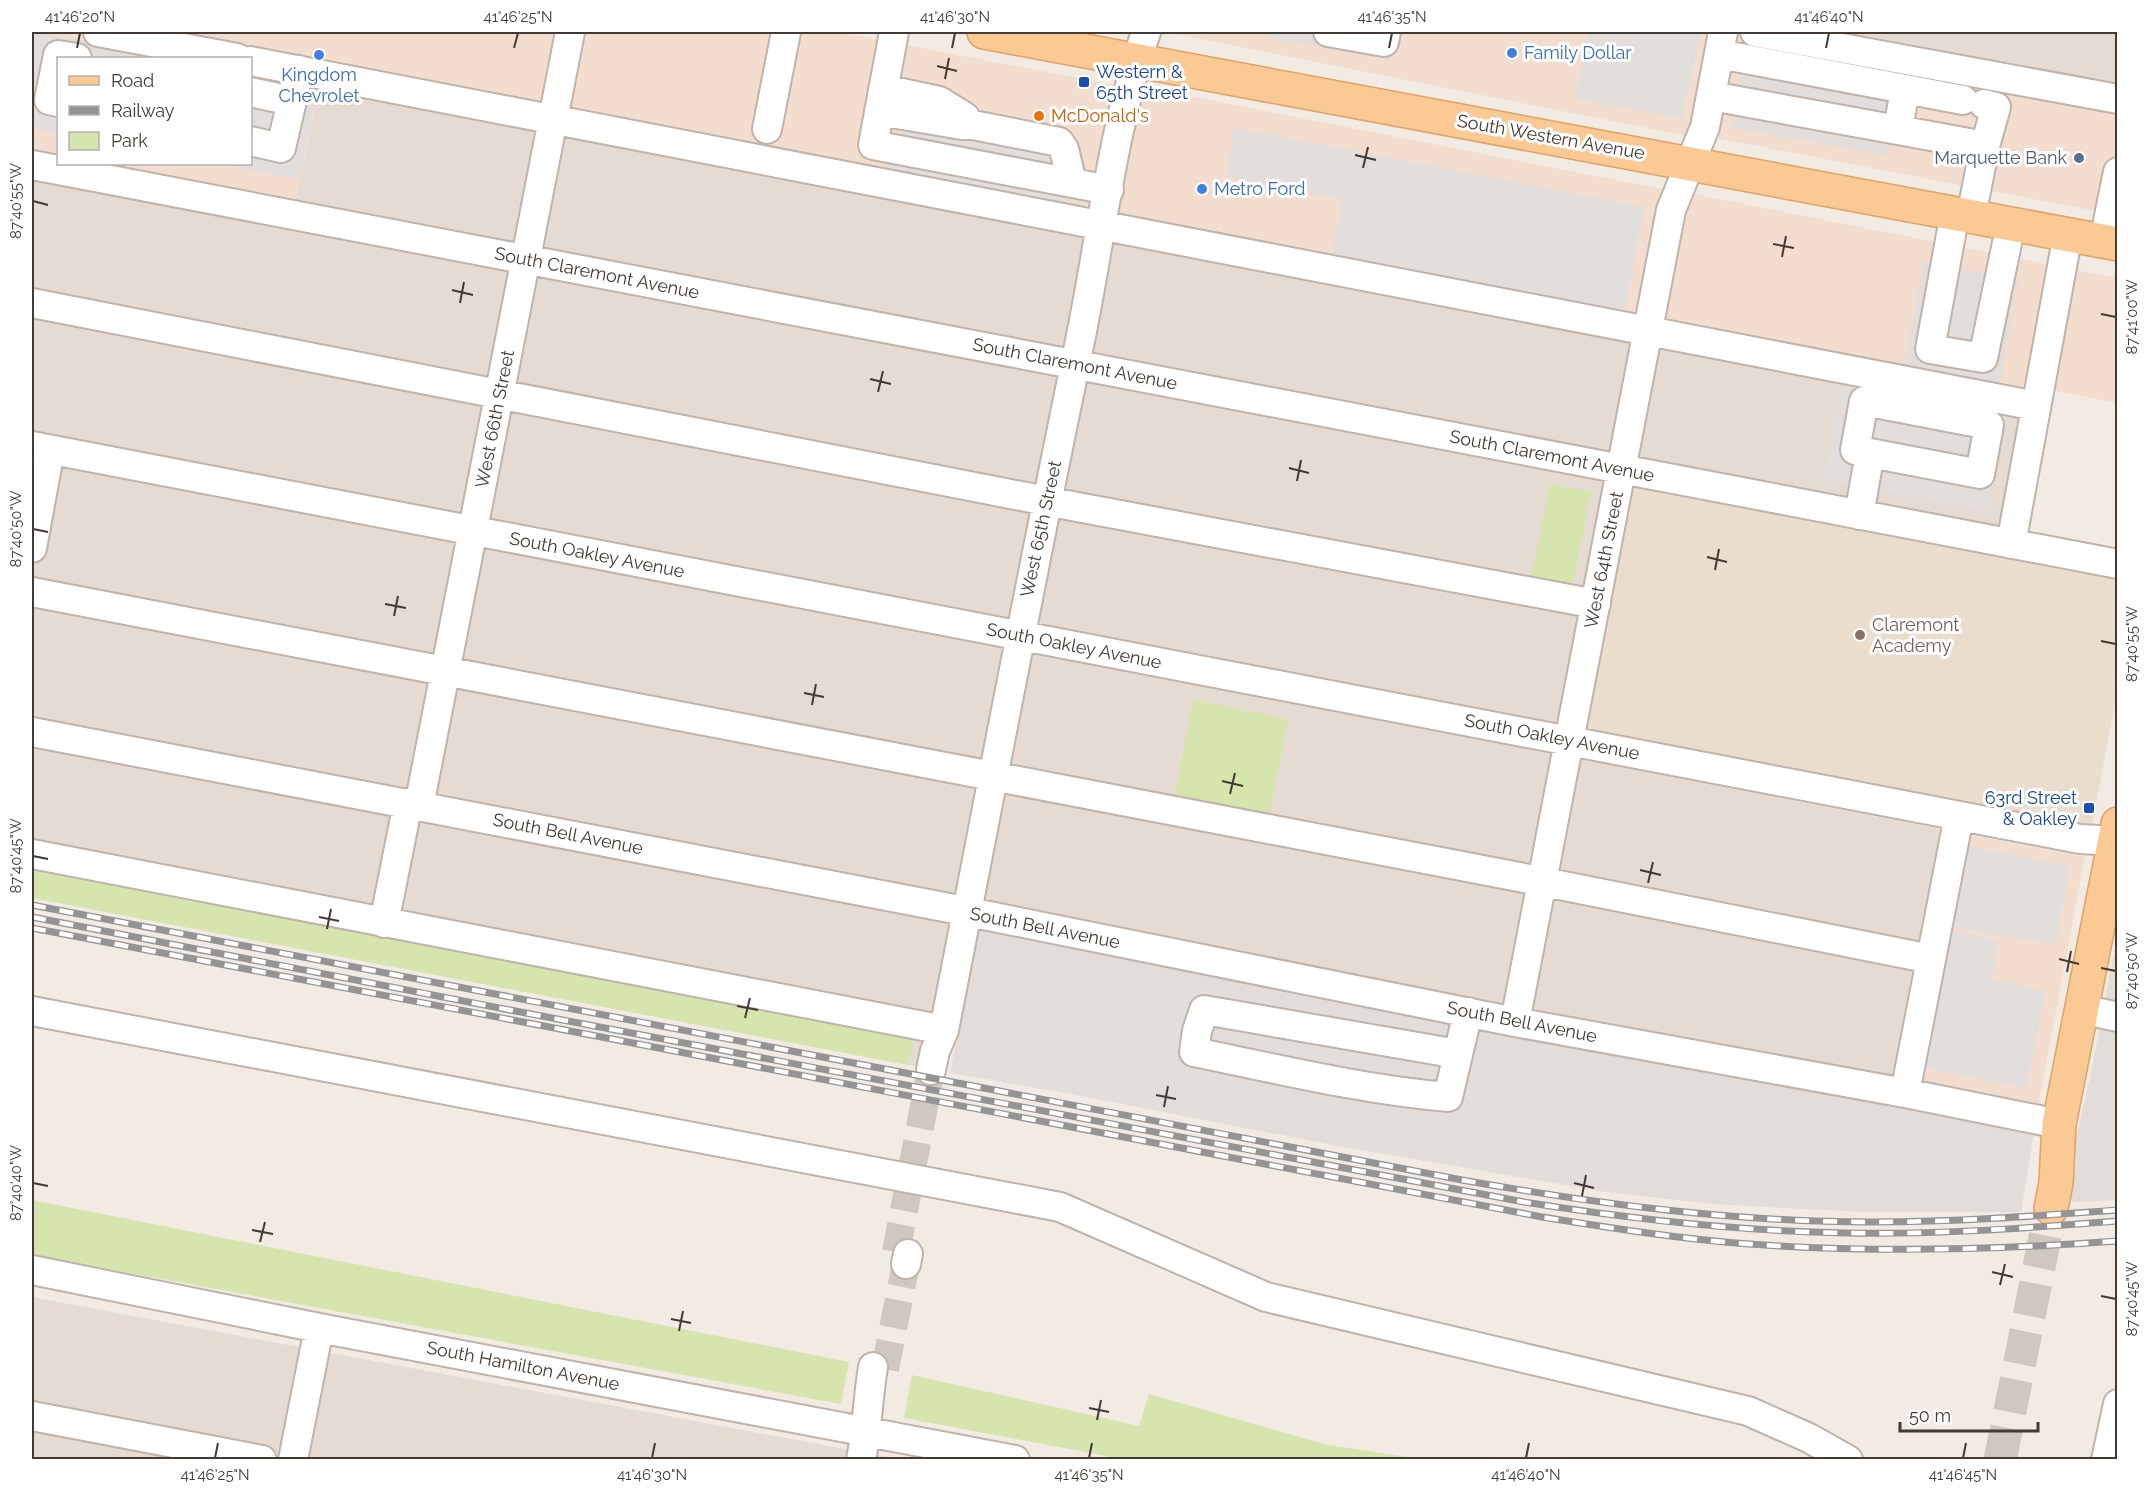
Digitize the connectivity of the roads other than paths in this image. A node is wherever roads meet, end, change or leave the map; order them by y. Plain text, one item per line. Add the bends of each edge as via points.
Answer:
1 (98, 32) edge
2 (570, 32) edge
3 (786, 32) edge
4 (894, 32) edge
5 (984, 32) edge
6 (1328, 32) edge
7 (1386, 32) edge
8 (1755, 32) edge
9 (1064, 39) edge
10 (1721, 43) edge
11 (1141, 46) edge
12 (232, 57) edge
13 (57, 60) edge
14 (252, 61) edge
15 (299, 70) junction
16 (1905, 89) junction
17 (252, 93) edge
18 (1711, 96) junction
19 (2118, 99) edge
20 (292, 100) junction
21 (881, 100) junction
22 (57, 102) edge
23 (553, 119) junction
24 (767, 129) dead end
25 (1898, 130) junction
26 (252, 141) edge
27 (1984, 146) junction
28 (1690, 163) junction
29 (32, 165) edge
30 (2117, 173) edge
31 (1072, 183) junction
32 (1108, 190) junction
33 (1963, 214) junction
34 (2011, 224) junction
35 (1102, 226) junction
36 (2068, 234) junction
37 (2111, 242) edge
38 (526, 259) junction
39 (32, 303) edge
40 (1648, 331) junction
41 (1075, 363) junction
42 (500, 396) junction
43 (2036, 406) junction
44 (41, 448) edge
45 (1870, 453) dead end
46 (1621, 470) junction
47 (1047, 501) junction
48 (1859, 515) junction
49 (473, 531) junction
50 (2011, 544) junction
51 (32, 548) edge
52 (2118, 564) edge
53 (32, 592) edge
54 (1596, 604) junction
55 (1019, 635) junction
56 (446, 670) junction
57 (32, 732) edge
58 (1569, 741) junction
59 (992, 777) junction
60 (413, 804) junction
61 (1959, 816) junction
62 (2116, 835) edge
63 (32, 854) edge
64 (1542, 882) junction
65 (968, 912) junction
66 (384, 923) junction
67 (1931, 960) junction
68 (2081, 1009) junction
69 (32, 1011) edge
70 (1468, 1012) junction
71 (2118, 1017) edge
72 (1515, 1022) junction
73 (944, 1030) junction
74 (1458, 1054) junction
75 (937, 1071) tunnel mouth
76 (1905, 1093) junction
77 (2059, 1124) junction
78 (2042, 1209) tunnel mouth
79 (32, 1270) edge
80 (319, 1328) junction
81 (879, 1368) tunnel mouth
82 (2118, 1404) edge
83 (32, 1416) edge
84 (866, 1431) junction
85 (262, 1460) edge
86 (292, 1460) edge
87 (861, 1460) edge
88 (1015, 1460) edge
89 (1848, 1460) edge
90 (2106, 1460) edge

1 - 12 street
2 - 23 street, West 66th Street
3 - 24 street
4 - 21 street
5 - 9 main road, South Western Avenue
6 - 7 street via 1384,42
8 - 19 street
9 - 11 main road, South Western Avenue
10 - 16 street
10 - 18 street, West 64th Street
11 - 28 main road, South Western Avenue
11 - 32 street, West 65th Street
13 - 22 street via 49,100
14 - 15 street
15 - 20 street
15 - 23 street
16 - 25 street
16 - 27 street via 1996,107
17 - 20 street
18 - 25 street
18 - 28 street, West 64th Street via 1705,127
20 - 26 street via 281,148
21 - 31 street via 939,101 973,124 1059,142
21 - 31 street via 873,145
23 - 35 street
23 - 38 street, West 66th Street
25 - 27 street
27 - 33 street
28 - 33 main road, South Western Avenue
28 - 40 street, West 64th Street via 1671,210
29 - 38 street, South Claremont Avenue
30 - 37 street
31 - 32 street
32 - 35 street, West 65th Street
33 - 34 main road, South Western Avenue
33 - 34 street via 1930,349 1983,358
34 - 36 main road, South Western Avenue
35 - 40 street
35 - 41 street, West 65th Street
36 - 37 main road, South Western Avenue
36 - 43 street
38 - 41 street, South Claremont Avenue
38 - 42 street, West 66th Street
39 - 42 street
40 - 43 street
40 - 46 street, West 64th Street
41 - 46 street, South Claremont Avenue
41 - 47 street, West 65th Street
42 - 47 street
42 - 49 street, West 66th Street
43 - 50 street
44 - 49 street, South Oakley Avenue
44 - 51 street
45 - 48 street
46 - 48 street, South Claremont Avenue
46 - 54 street, West 64th Street
47 - 54 street
47 - 55 street, West 65th Street
48 - 50 street, South Claremont Avenue
49 - 55 street, South Oakley Avenue
49 - 56 street, West 66th Street
50 - 52 street, South Claremont Avenue
53 - 56 street
54 - 58 street, West 64th Street
55 - 58 street, South Oakley Avenue
55 - 59 street, West 65th Street
56 - 59 street
56 - 60 street, West 66th Street
57 - 60 street, South Bell Avenue
58 - 61 street, South Oakley Avenue
58 - 64 street, West 64th Street
59 - 64 street
59 - 65 street, West 65th Street
60 - 65 street, South Bell Avenue
60 - 66 street, West 66th Street
61 - 62 street, South Oakley Avenue via 2080,839
61 - 67 street
62 - 68 main road
63 - 66 street
64 - 67 street
64 - 72 street, West 64th Street
65 - 70 street, South Bell Avenue
65 - 73 street, West 65th Street
66 - 73 street
67 - 76 street
68 - 71 street
68 - 77 main road
69 - 89 street via 1060,1207 1266,1297 1748,1411
70 - 72 street, South Bell Avenue
70 - 74 street
72 - 76 street, South Bell Avenue
73 - 75 street, West 65th Street via 935,1051
74 - 74 street via 1448,1096 1331,1079 1194,1052 1204,1010
76 - 77 street, South Bell Avenue
77 - 78 main road via 2056,1183
79 - 80 street, South Hamilton Avenue
80 - 84 street, South Hamilton Avenue
80 - 86 street
81 - 84 street via 881,1390
82 - 90 street
83 - 85 street
84 - 87 street
84 - 88 street, South Hamilton Avenue

